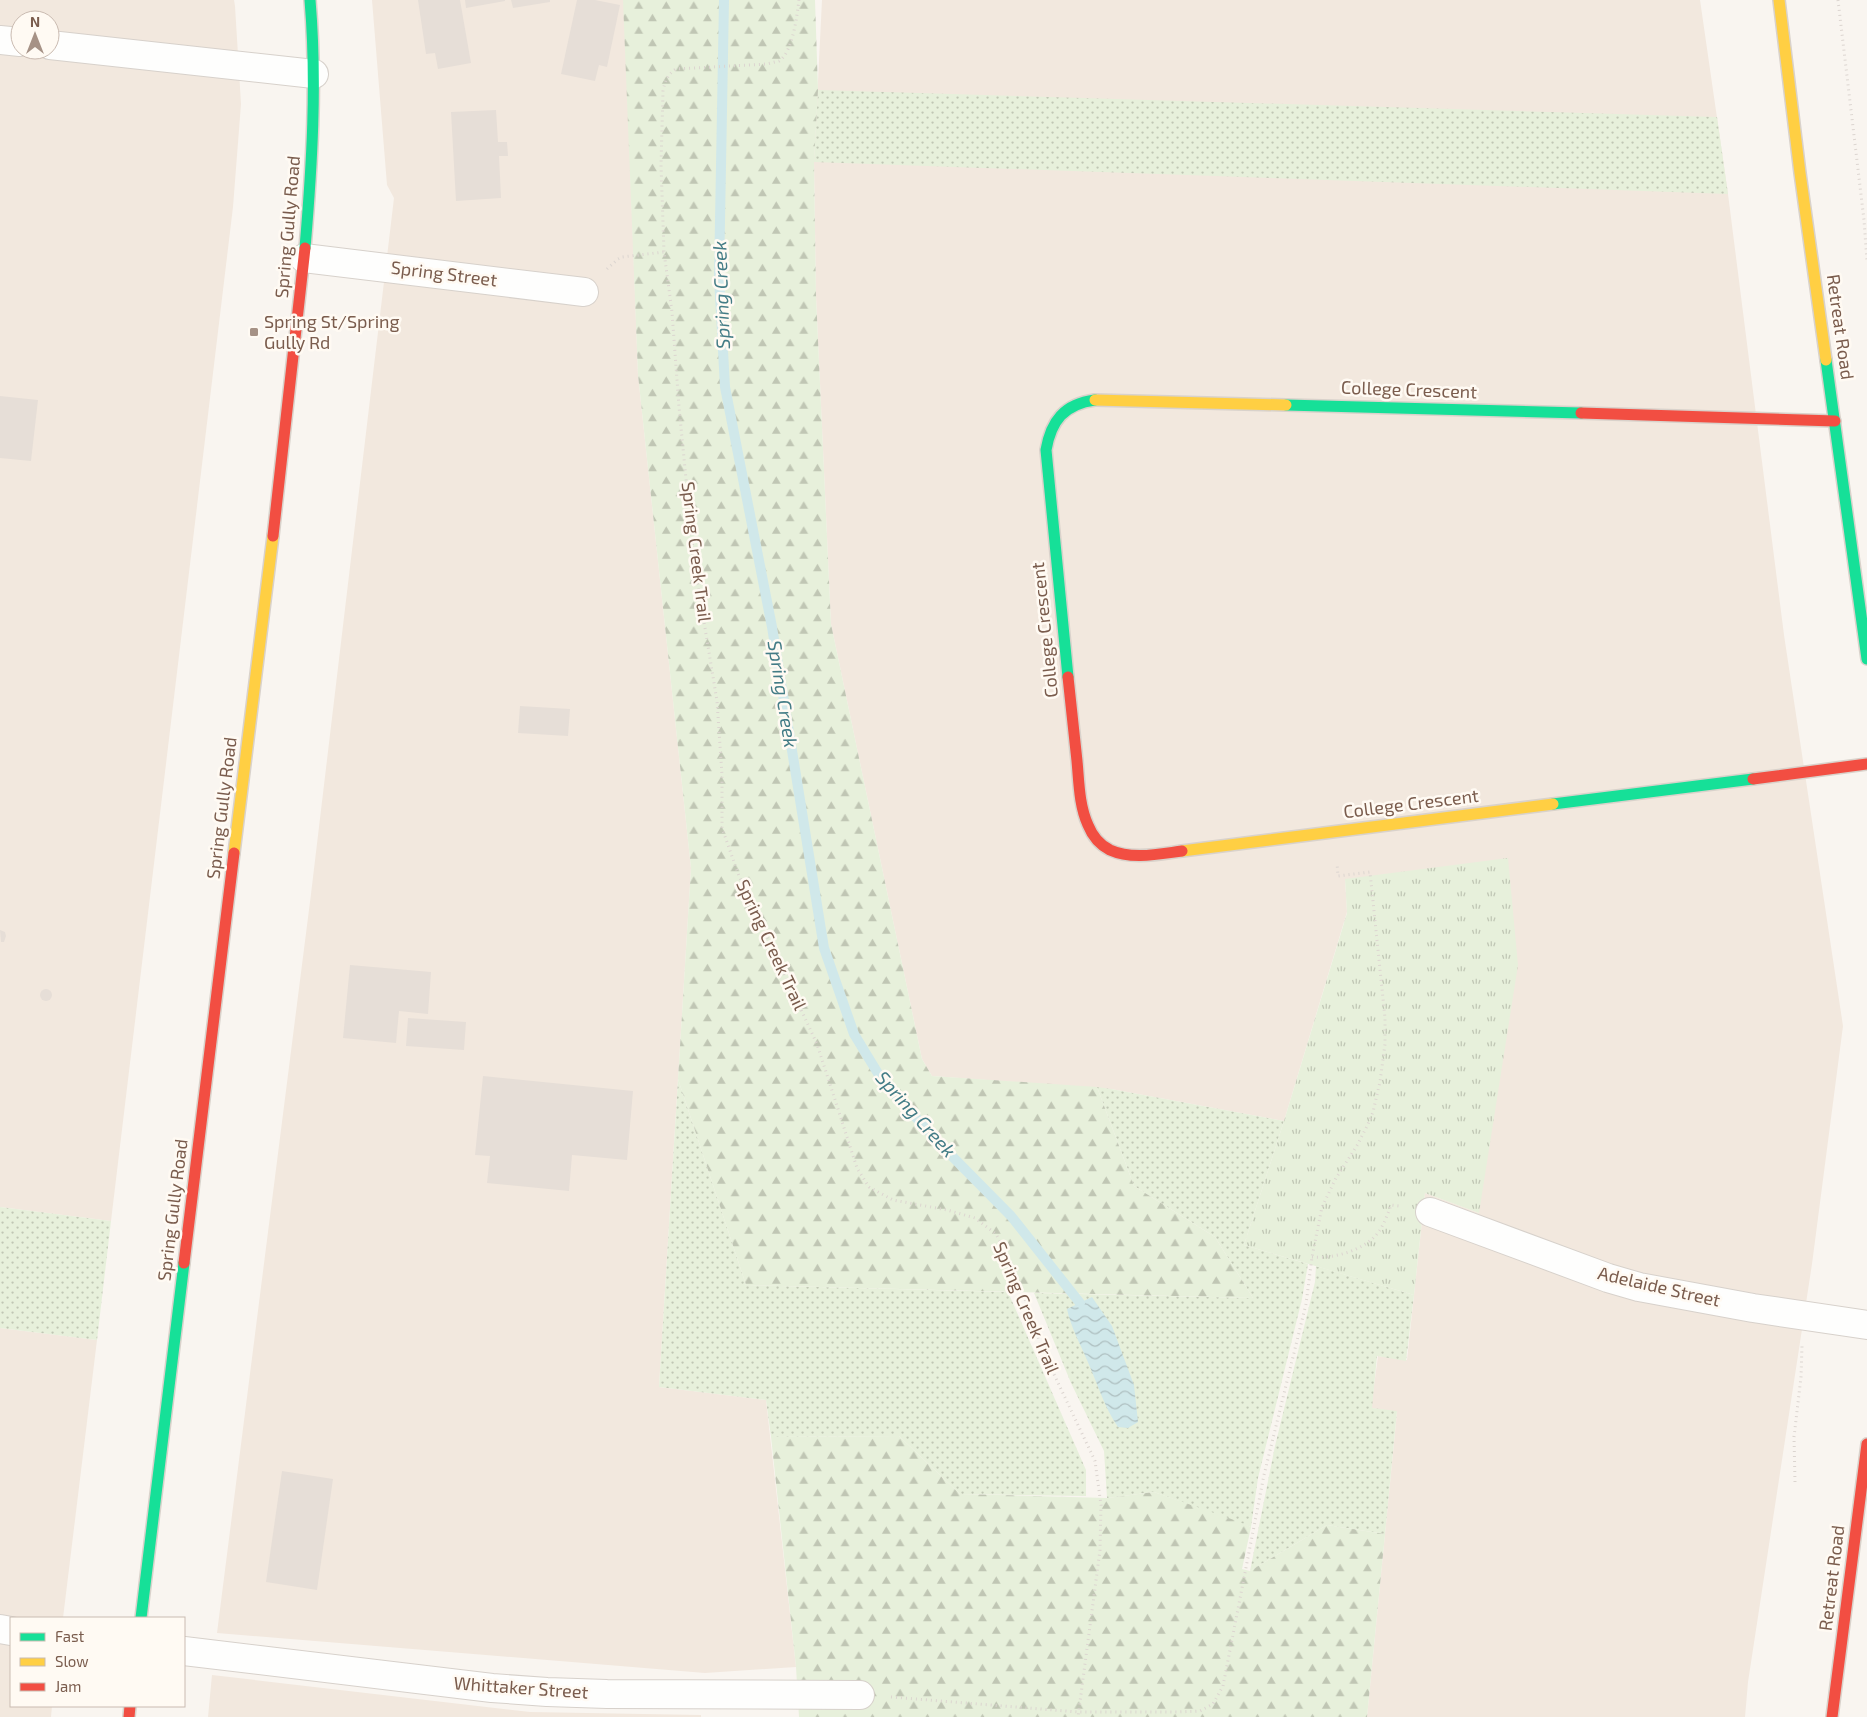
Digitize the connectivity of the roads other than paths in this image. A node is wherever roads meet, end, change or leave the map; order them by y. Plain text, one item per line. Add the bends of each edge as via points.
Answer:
1 (310, 0) edge
2 (1779, 0) edge
3 (60, 46) edge
4 (314, 74) junction
5 (304, 258) junction
6 (584, 292) road end
7 (1835, 421) junction
8 (1867, 659) edge
9 (1867, 764) edge
10 (1430, 1212) road end
11 (1867, 1324) edge
12 (1867, 1444) edge
13 (141, 1617) edge
14 (185, 1651) edge
15 (860, 1695) road end
16 (1832, 1717) edge

1 - 4 street, Spring Gully Road
2 - 7 street, Retreat Road
3 - 4 street
4 - 5 street, Spring Gully Road via 311,178
5 - 6 street, Spring Street
5 - 13 street, Spring Gully Road
7 - 8 street, Retreat Road
7 - 9 street, College Crescent via 1096,399 1081,402 1062,413 1052,425 1046,460 1080,796 1090,832 1114,852 1139,856
10 - 11 street, Adelaide Street via 1639,1287
12 - 16 street, Retreat Road
14 - 15 street, Whittaker Street via 547,1692

